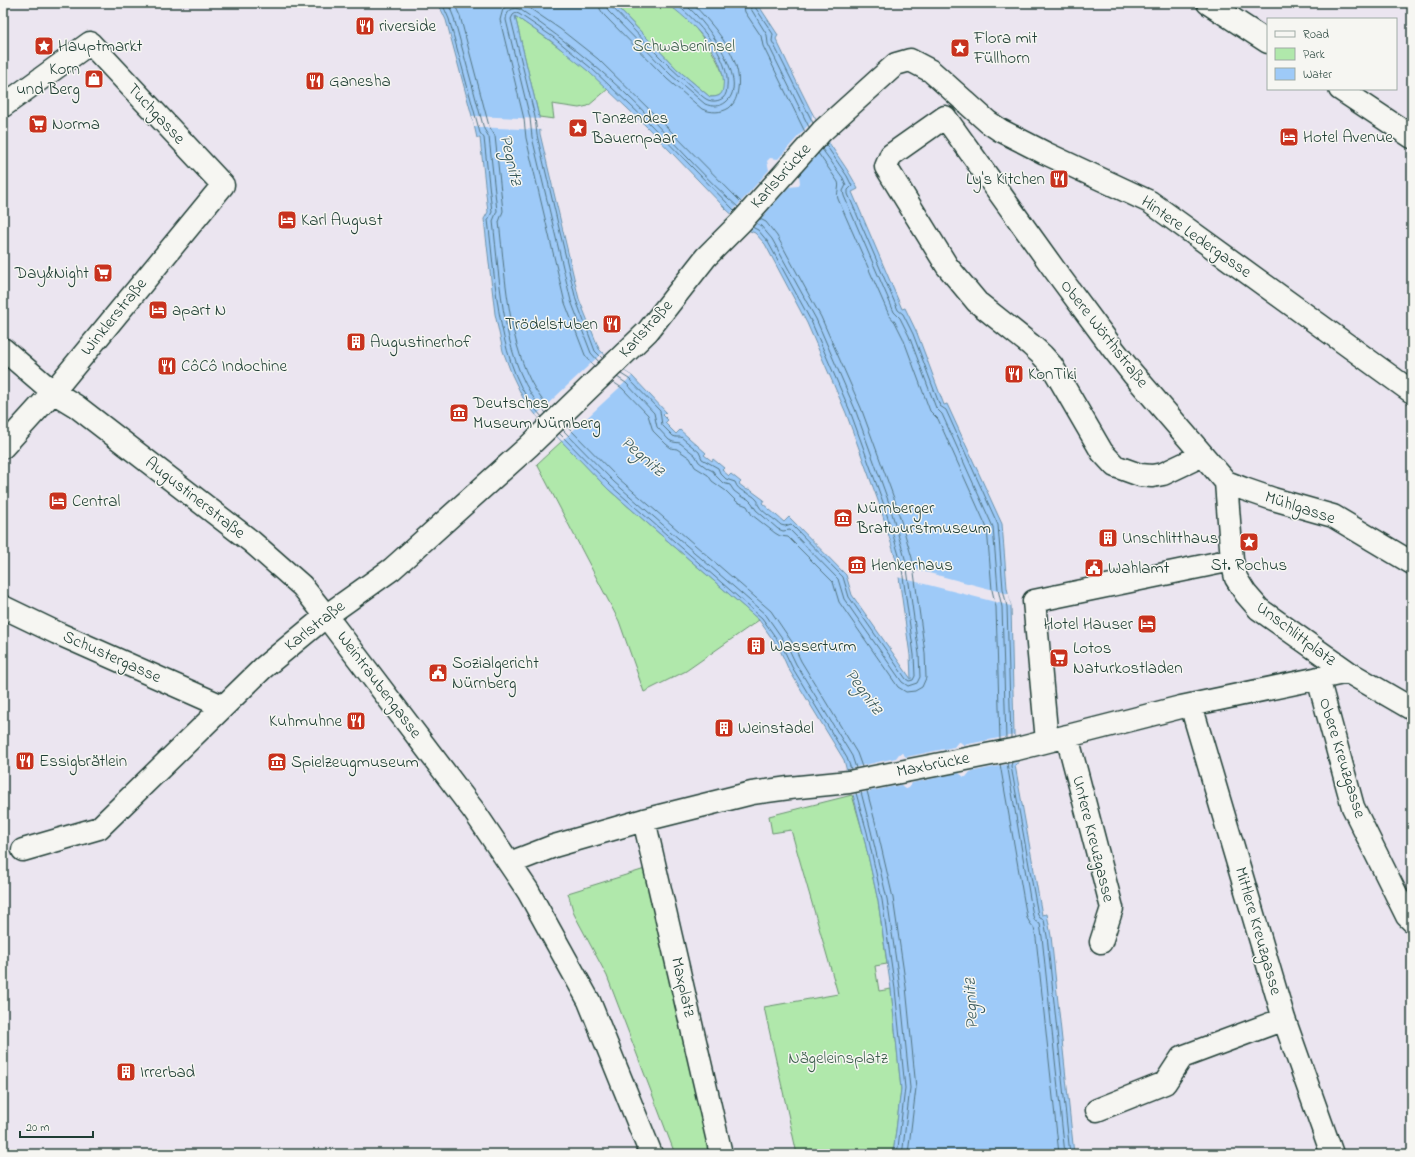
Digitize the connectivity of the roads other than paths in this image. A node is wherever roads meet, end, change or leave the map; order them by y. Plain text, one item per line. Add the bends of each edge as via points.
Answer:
1 (1208, 3) edge
2 (1267, 41) edge
3 (910, 60) joint
4 (1342, 90) edge
5 (3, 106) edge
6 (1412, 137) edge
7 (223, 185) joint
8 (706, 257) joint
9 (3, 349) edge
10 (53, 392) junction
11 (1412, 392) edge
12 (3, 447) edge
13 (1203, 455) junction
14 (1226, 482) junction
15 (1232, 560) junction
16 (1412, 563) edge
17 (3, 607) edge
18 (326, 616) junction
19 (1348, 672) junction
20 (1318, 678) junction
21 (1191, 705) junction
22 (222, 706) junction
23 (1412, 709) edge
24 (1057, 738) junction
25 (1017, 749) joint
26 (644, 820) junction
27 (23, 850) dead end
28 (510, 863) junction
29 (1412, 921) edge
30 (1101, 942) dead end
31 (1284, 1019) junction
32 (1097, 1110) dead end
33 (651, 1154) edge
34 (721, 1154) edge
35 (1332, 1154) edge

1 - 2 street
3 - 8 street, Karlsbrücke via 896,64 822,131 741,222
3 - 11 street, Hintere Ledergasse via 931,71 1000,130 1150,202
4 - 6 street
5 - 7 street, Tuchgasse via 90,43
7 - 10 street, Winklerstraße
8 - 18 street, Karlstraße via 648,331 548,428 392,569
9 - 10 street, Augustinerstraße
10 - 12 street, Winklerstraße
10 - 18 street, Augustinerstraße via 76,406 252,542 302,586
13 - 13 street, Obere Wörthstraße via 1132,374 945,117 891,156 886,167 947,266 977,302 1052,366 1102,452 1115,466 1140,475 1152,476 1163,474
13 - 14 street, Obere Wörthstraße
14 - 15 street
14 - 16 street, Mühlgasse via 1244,490 1333,516
15 - 19 street, Unschlittplatz via 1236,578 1258,609
15 - 24 street via 1034,601
17 - 22 street, Schustergasse
18 - 22 street, Karlstraße
18 - 28 street, Weintraubengasse via 474,811
19 - 20 street, Unschlittplatz
19 - 23 street
20 - 21 street, Unschlittplatz
20 - 29 street, Obere Kreuzgasse via 1353,807 1407,916
21 - 24 street, Unschlittplatz
21 - 31 street, Mittlere Kreuzgasse
22 - 27 street, Karlstraße via 99,828
24 - 25 street, Unschlittplatz
24 - 30 street, Untere Kreuzgasse via 1112,908
25 - 26 street, Maxbrücke via 849,782 752,793
26 - 28 street via 554,846
26 - 34 street, Maxplatz
28 - 33 street via 589,1001
31 - 32 street via 1182,1057 1165,1083
31 - 35 street, Mittlere Kreuzgasse

